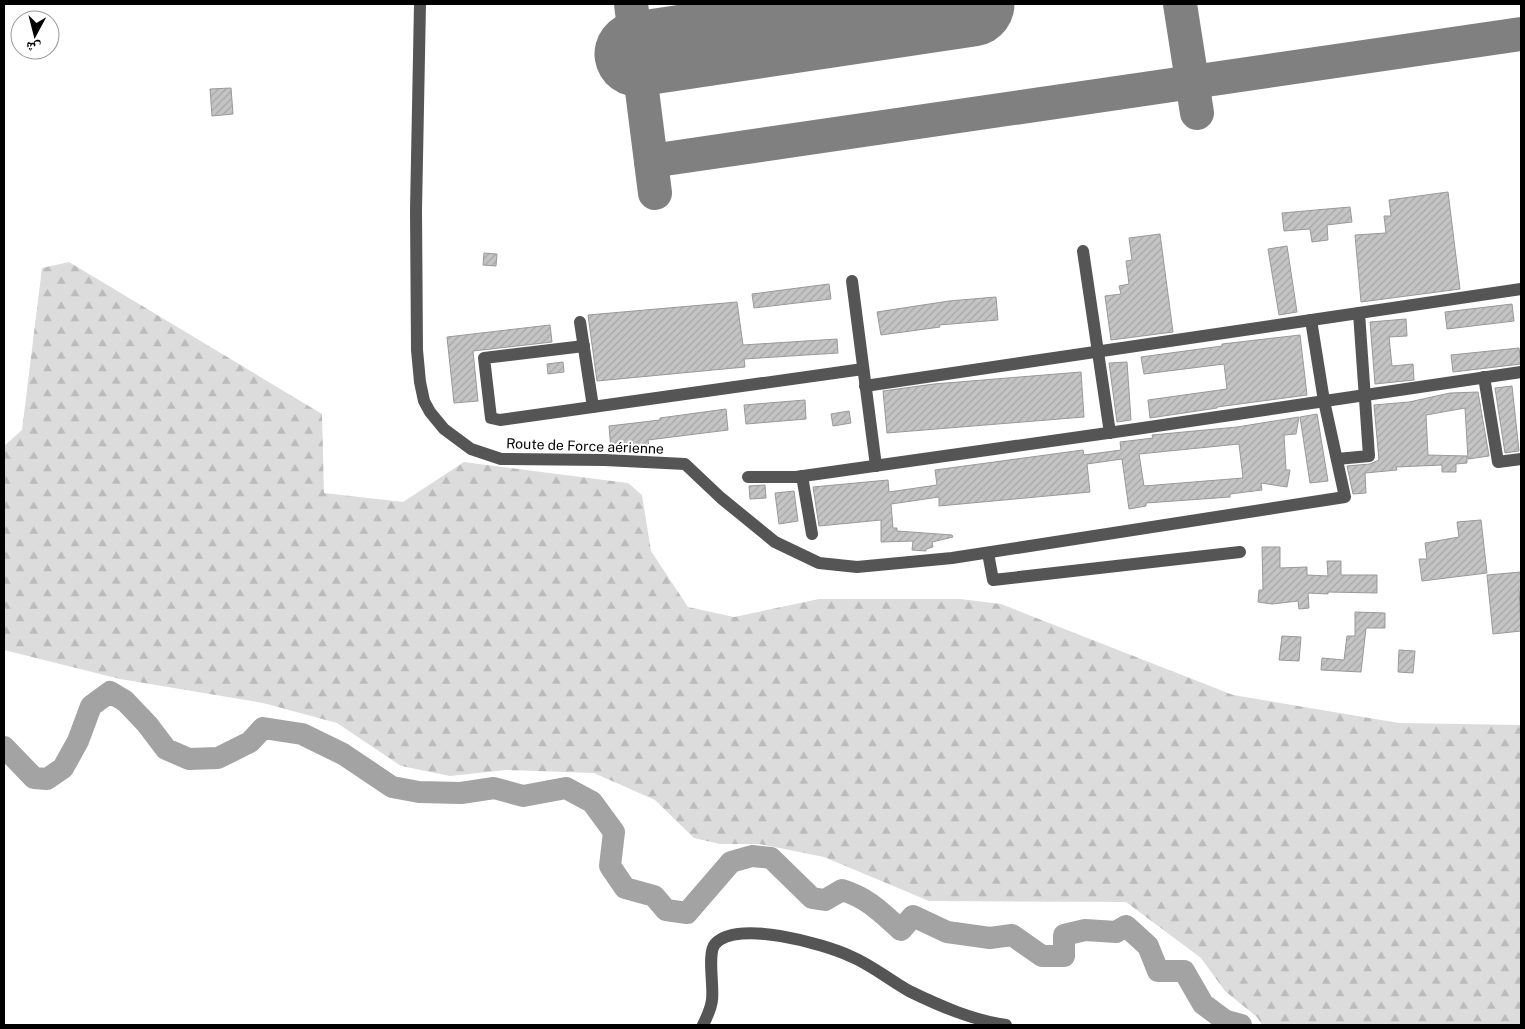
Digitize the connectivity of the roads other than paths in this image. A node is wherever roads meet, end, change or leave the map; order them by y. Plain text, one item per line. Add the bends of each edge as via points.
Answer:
1 (420, 4) edge
2 (1083, 251) dead end
3 (852, 281) dead end
4 (1521, 289) edge
5 (1359, 313) junction
6 (1311, 320) junction
7 (580, 322) dead end
8 (584, 346) junction
9 (1098, 352) junction
10 (863, 369) junction
11 (1521, 372) edge
12 (1484, 377) junction
13 (865, 386) junction
14 (1365, 395) junction
15 (1324, 401) junction
16 (593, 407) junction
17 (1110, 433) junction
18 (1337, 459) junction
19 (1521, 459) edge
20 (876, 466) junction
21 (802, 476) junction
22 (748, 478) dead end
23 (812, 534) dead end
24 (988, 552) junction
25 (1240, 552) dead end
26 (704, 1025) edge
27 (1006, 1025) edge

1 - 24 street, Route de Force aérienne via 416,210 418,350 424,401 444,429 471,450 501,459 685,464 775,542 819,563 857,567
2 - 9 street
3 - 10 street
4 - 5 street
5 - 6 street
5 - 14 street
6 - 9 street
6 - 15 street
7 - 8 street
8 - 16 street
8 - 16 street via 484,358 490,418 500,420
9 - 13 street
9 - 17 street
10 - 13 street
10 - 16 street
11 - 12 street
12 - 14 street
12 - 19 street via 1498,462
13 - 20 street
14 - 15 street
14 - 18 street via 1369,456
15 - 17 street
15 - 18 street
17 - 20 street
18 - 24 street, Route de Force aérienne via 1345,497
20 - 21 street
21 - 22 street
21 - 23 street
24 - 25 street via 993,580
26 - 27 street via 712,1002 714,945 722,938 739,934 763,934 791,937 850,956 908,990 962,1014 982,1022

